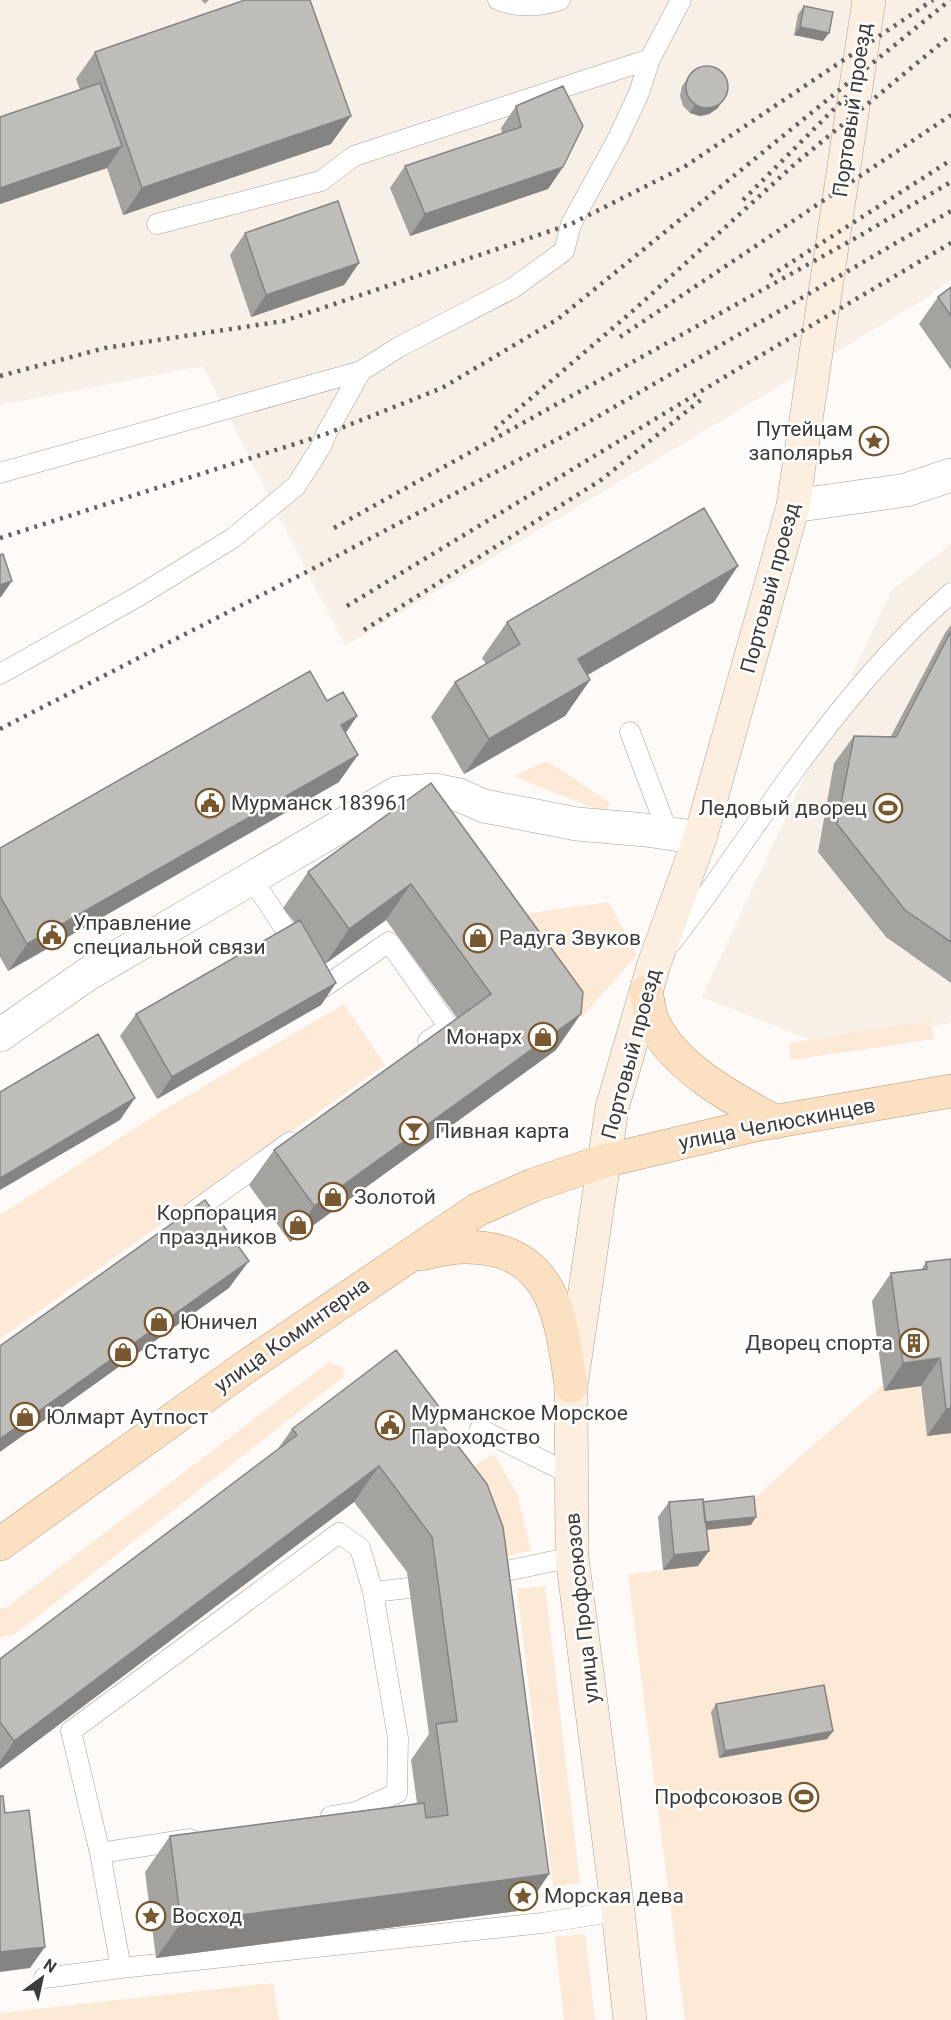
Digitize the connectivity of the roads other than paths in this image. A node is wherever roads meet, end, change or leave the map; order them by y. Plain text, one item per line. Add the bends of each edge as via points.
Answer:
1 (498, 0) edge
2 (560, 0) edge
3 (681, 0) edge
4 (869, 0) edge
5 (650, 59) junction
6 (157, 224) dead end
7 (361, 372) junction
8 (0, 473) edge
9 (951, 475) edge
10 (793, 506) junction
11 (951, 593) edge
12 (0, 674) edge
13 (630, 732) dead end
14 (684, 835) junction
15 (252, 879) junction
16 (650, 978) junction
17 (0, 1035) edge
18 (411, 1054) edge
19 (951, 1091) edge
20 (776, 1122) junction
21 (308, 1129) edge
22 (604, 1161) junction
23 (175, 1225) edge
24 (409, 1256) junction
25 (571, 1386) junction
26 (480, 1429) dead end
27 (570, 1474) junction
28 (0, 1544) edge
29 (572, 1557) junction
30 (480, 1577) edge
31 (409, 1588) dead end
32 (373, 1592) junction
33 (310, 1819) edge
34 (205, 1836) edge
35 (100, 1853) junction
36 (618, 1911) junction
37 (121, 1968) junction
38 (44, 1978) dead end
39 (630, 2020) edge

1 - 2 lane via 513,6
3 - 5 lane
4 - 10 street, Портовый проезд
5 - 6 lane via 354,156 321,181
5 - 7 lane via 618,138 571,224 564,251 513,288 399,347
7 - 8 lane
7 - 12 lane via 296,486 232,538
9 - 10 street via 906,490
10 - 14 street, Портовый проезд
11 - 16 lane via 920,620 861,684 797,767
13 - 14 lane
14 - 15 street via 577,824 484,806 434,790 397,793
14 - 16 street, Портовый проезд
15 - 17 street via 88,974
15 - 18 lane via 324,987 390,942 449,1027
16 - 20 main road via 652,1018 676,1056
16 - 22 street, Портовый проезд via 612,1108
19 - 20 main road, улица Челюскинцев
20 - 22 main road, улица Челюскинцев
21 - 23 lane
22 - 24 main road, улица Коминтерна via 533,1185 477,1210
22 - 25 street, улица Профсоюзов
24 - 25 main road via 463,1247 489,1248 510,1254 531,1268 546,1287 557,1311
24 - 28 main road, улица Коминтерна via 244,1368
25 - 27 street, улица Профсоюзов
26 - 27 lane
27 - 29 street, улица Профсоюзов
29 - 30 lane
29 - 36 street, улица Профсоюзов
31 - 32 lane
32 - 33 lane via 398,1738 397,1793 356,1812
32 - 35 lane via 360,1548 339,1533 70,1731
34 - 35 lane
35 - 37 lane
36 - 37 lane via 542,1923
36 - 39 street, улица Профсоюзов
37 - 38 lane

